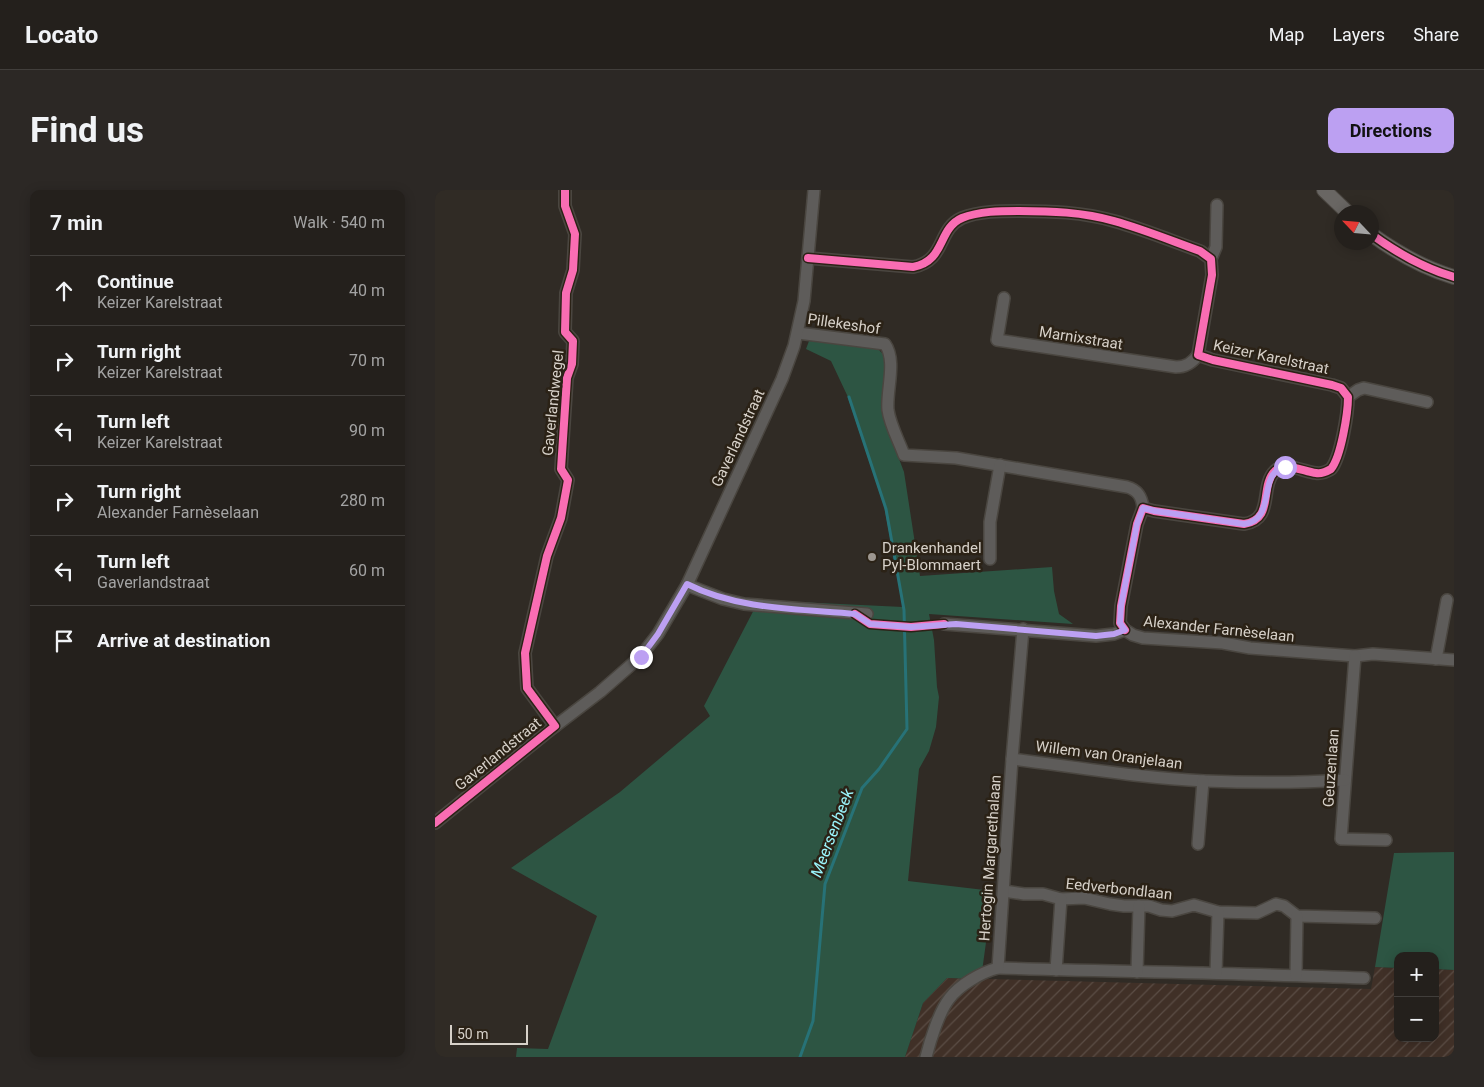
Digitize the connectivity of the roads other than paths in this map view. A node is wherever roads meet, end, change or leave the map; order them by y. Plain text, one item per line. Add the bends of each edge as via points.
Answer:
1 (565, 190) edge
2 (814, 190) edge
3 (1324, 190) edge
4 (1217, 205) dead end
5 (1340, 205) edge
6 (1379, 239) edge
7 (808, 258) junction
8 (1211, 259) junction
9 (1454, 277) edge
10 (1003, 298) dead end
11 (798, 333) junction
12 (1198, 355) junction
13 (1348, 397) junction
14 (1427, 402) dead end
15 (1000, 465) junction
16 (1143, 508) junction
17 (990, 559) dead end
18 (687, 584) junction
19 (1447, 600) dead end
20 (867, 614) dead end
21 (944, 624) dead end
22 (1023, 630) junction
23 (1125, 630) junction
24 (1355, 656) junction
25 (1436, 658) junction
26 (1454, 660) edge
27 (555, 726) junction
28 (1012, 759) junction
29 (1345, 780) junction
30 (1203, 781) junction
31 (435, 823) edge
32 (1386, 840) dead end
33 (1198, 844) dead end
34 (1004, 891) junction
35 (1061, 899) junction
36 (1139, 906) junction
37 (1218, 912) junction
38 (1297, 916) junction
39 (1375, 918) dead end
40 (998, 968) junction
41 (1056, 970) junction
42 (1137, 972) junction
43 (1216, 972) junction
44 (1296, 975) junction
45 (1364, 978) dead end
46 (926, 1057) edge

1 - 27 street, Gaverlandwegel via 565,206 575,234 565,332 573,340 572,364 567,378 561,469 568,480 525,653 527,688
2 - 7 street, Gaverlandstraat
3 - 5 main road
4 - 8 street, Keizer Karelstraat via 1216,247
6 - 9 main road via 1419,264
7 - 8 street via 920,266 933,257 947,232 962,218 1001,211 1033,211 1113,221 1200,251
7 - 11 street, Gaverlandstraat
8 - 12 street, Keizer Karelstraat via 1212,275
10 - 12 street, Marnixstraat via 997,340 1176,367 1187,366
11 - 15 street, Pillekeshof via 885,344 891,359 889,413 904,455
11 - 18 street, Gaverlandstraat via 782,378
12 - 13 street, Keizer Karelstraat via 1332,385 1341,388
13 - 14 street via 1365,388
13 - 16 street via 1338,457 1331,469 1317,473 1279,468 1270,479 1264,508 1252,522 1244,524
15 - 16 street via 1127,487 1139,494
15 - 17 street via 990,522
16 - 23 street via 1121,606 1120,623
18 - 20 street via 744,604
18 - 27 street, Gaverlandstraat via 663,627 641,657
19 - 25 street
21 - 22 street, Alexander Farnèselaan
22 - 23 street, Alexander Farnèselaan via 1096,636
22 - 28 street, Hertogin Margarethalaan
23 - 24 street, Alexander Farnèselaan via 1143,638
24 - 25 street, Alexander Farnèselaan
24 - 29 street, Geuzenlaan
25 - 26 street, Alexander Farnèselaan
27 - 31 street, Gaverlandstraat
28 - 30 street, Willem van Oranjelaan
28 - 34 street, Hertogin Margarethalaan
29 - 30 street, Willem van Oranjelaan via 1279,783
29 - 32 street, Geuzenlaan via 1341,839
30 - 33 street
34 - 35 street, Eedverbondlaan
34 - 40 street, Hertogin Margarethalaan
35 - 36 street, Eedverbondlaan via 1078,898
35 - 41 street
36 - 37 street, Eedverbondlaan via 1172,912 1194,905
36 - 42 street
37 - 38 street, Eedverbondlaan via 1257,913 1276,904
37 - 43 street
38 - 39 street, Eedverbondlaan
38 - 44 street
40 - 41 street
40 - 46 street via 983,972 949,999
41 - 42 street
42 - 43 street
43 - 44 street
44 - 45 street

